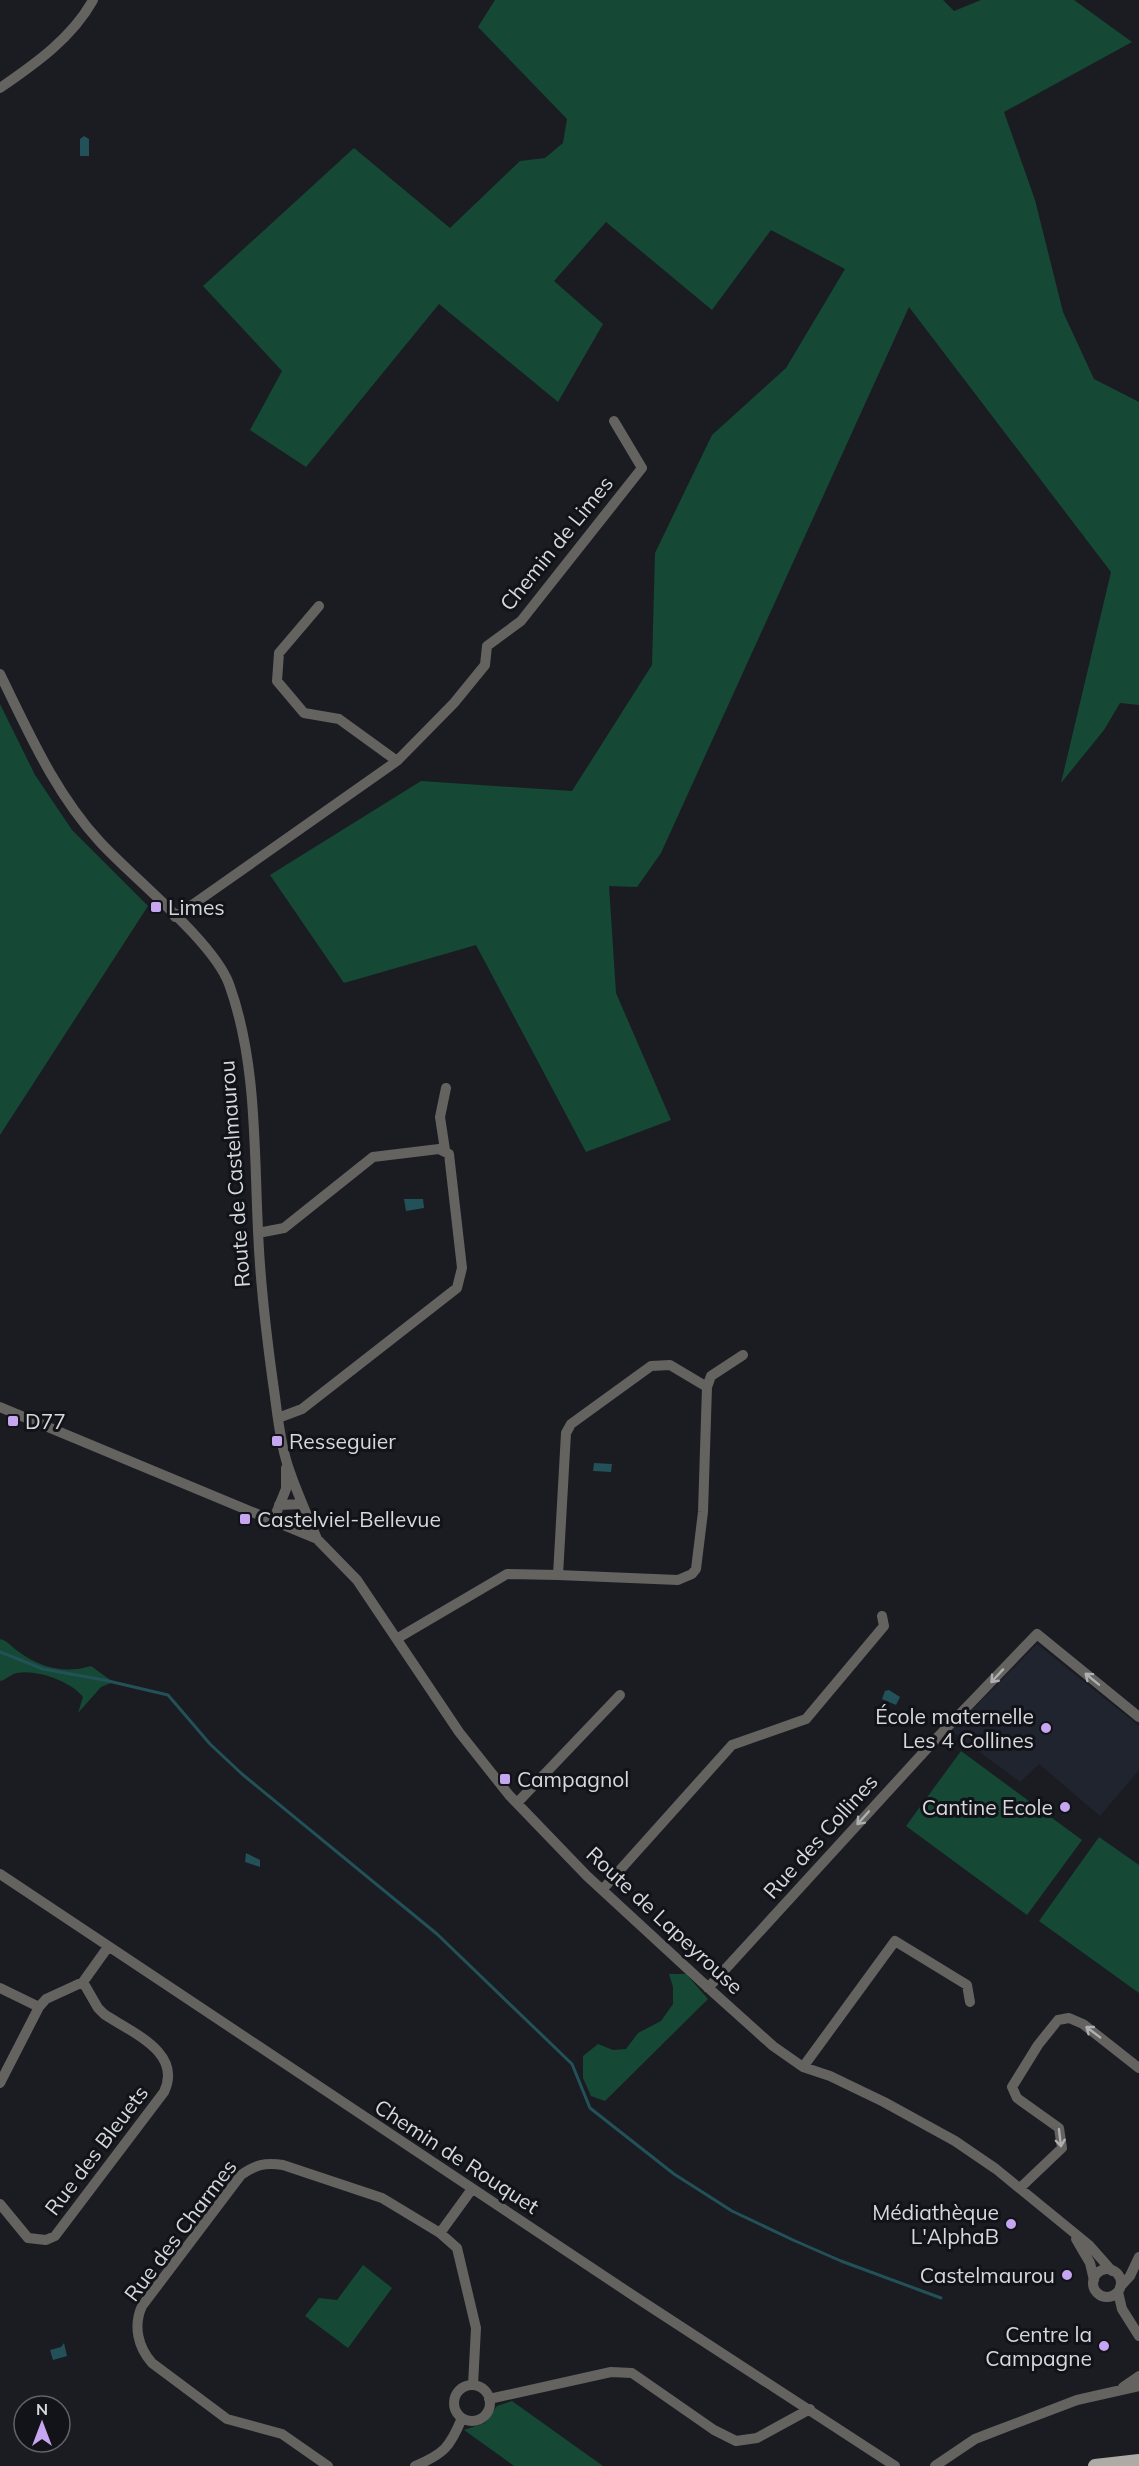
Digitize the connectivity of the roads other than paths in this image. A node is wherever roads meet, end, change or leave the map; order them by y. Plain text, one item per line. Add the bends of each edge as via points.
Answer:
1 (93, 0) edge
2 (0, 88) edge
3 (614, 421) dead end
4 (320, 606) dead end
5 (0, 674) edge
6 (397, 761) junction
7 (175, 917) junction
8 (446, 1088) dead end
9 (445, 1150) junction
10 (258, 1233) junction
11 (743, 1355) dead end
12 (707, 1387) junction
13 (0, 1407) edge
14 (278, 1418) junction
15 (286, 1461) junction
16 (302, 1504) junction
17 (279, 1505) junction
18 (273, 1521) junction
19 (317, 1539) junction
20 (558, 1575) junction
21 (882, 1616) dead end
22 (398, 1638) junction
23 (620, 1695) dead end
24 (1138, 1717) edge
25 (517, 1803) junction
26 (0, 1874) edge
27 (602, 1890) junction
28 (108, 1947) junction
29 (84, 1982) junction
30 (0, 1988) edge
31 (708, 1988) junction
32 (970, 2002) dead end
33 (39, 2007) junction
34 (803, 2067) junction
35 (1139, 2068) edge
36 (0, 2083) edge
37 (472, 2188) junction
38 (1020, 2188) junction
39 (0, 2204) edge
40 (440, 2233) junction
41 (1073, 2234) junction
42 (1137, 2261) edge
43 (1113, 2271) junction
44 (1094, 2280) junction
45 (1119, 2290) junction
46 (1105, 2297) junction
47 (1122, 2309) junction
48 (1139, 2337) edge
49 (1139, 2376) edge
50 (473, 2385) junction
51 (1139, 2386) edge
52 (1112, 2393) junction
53 (489, 2399) junction
54 (810, 2409) junction
55 (462, 2418) junction
56 (1139, 2461) edge
57 (328, 2466) edge
58 (415, 2466) edge
59 (896, 2466) edge
60 (935, 2466) edge
61 (1095, 2466) edge

1 - 2 street via 82,21 60,42
3 - 6 street, Chemin de Limes via 642,468 520,621 487,646 485,665 454,704
4 - 6 street via 279,653 277,681 304,713 339,719
5 - 7 street, Route de Castelmaurou via 54,783 75,813
6 - 7 street
7 - 10 street, Route de Castelmaurou via 210,954 228,981 237,1011 255,1127
8 - 9 street via 440,1117
9 - 10 street via 373,1157 284,1228
9 - 14 street via 451,1161 462,1268 457,1288 302,1409
10 - 14 street, Route de Castelmaurou via 264,1319
11 - 12 street via 711,1376
12 - 20 street via 670,1365 651,1366 571,1424 566,1433
12 - 20 street via 703,1512 696,1569 678,1580
13 - 18 street
14 - 15 street, Route de Castelmaurou
15 - 16 street, Route de Castelmaurou
15 - 17 street, Route de Castelmaurou via 286,1489
16 - 17 street
16 - 19 street, Route de Castelmaurou
17 - 18 street, Route de Castelmaurou
18 - 19 street
19 - 22 street, Route de Lapeyrouse via 357,1580
20 - 22 street via 507,1574
21 - 27 street via 884,1626 806,1719 732,1745
22 - 25 street, Route de Lapeyrouse via 459,1732
23 - 25 street
24 -> 31 street, Rue des Collines via 1037,1634
25 - 27 street, Route de Lapeyrouse
26 - 28 street, Chemin de Rouquet
27 - 31 street, Route de Lapeyrouse
28 - 29 street
28 - 37 street, Chemin de Rouquet
29 - 33 street via 46,1999
29 - 39 street, Rue des Bleuets via 104,2014 160,2052 170,2070 170,2081 56,2236 46,2240 28,2238
30 - 33 street
31 - 34 street, Route de Lapeyrouse via 773,2046
32 - 34 street via 967,1984 895,1941
33 - 36 street
34 - 38 street, Route de Lapeyrouse via 872,2096 955,2141
35 -> 38 street via 1083,2024 1069,2018 1058,2020 1012,2087 1017,2098 1059,2128 1062,2148
37 - 40 street
37 - 54 street, Chemin de Rouquet
38 - 41 street, Route de Lapeyrouse
40 - 50 street, Rue des Charmes via 457,2248 477,2328
40 - 57 street, Rue des Charmes via 382,2198 283,2166 261,2164 241,2175 142,2306 138,2315 140,2343 152,2363 226,2419 282,2434
41 - 43 street, Route de Lapeyrouse
41 - 44 street, Route de Lapeyrouse via 1090,2263
42 - 43 street
42 - 45 street
43 - 44 street via 1099,2272
43 - 45 street via 1120,2280
44 - 46 street via 1095,2290
45 - 46 street
45 - 47 street
46 - 47 street
47 - 48 street
49 - 52 street
50 - 53 street via 484,2390
50 - 55 street via 462,2388 456,2396 454,2406
51 - 52 street
52 - 60 street via 1077,2400 975,2439
53 - 54 street via 611,2372 632,2373 736,2441 757,2438
53 - 55 street via 489,2409 482,2418
54 - 59 street, Chemin de Rouquet
55 - 58 street via 447,2449
56 - 61 main road

